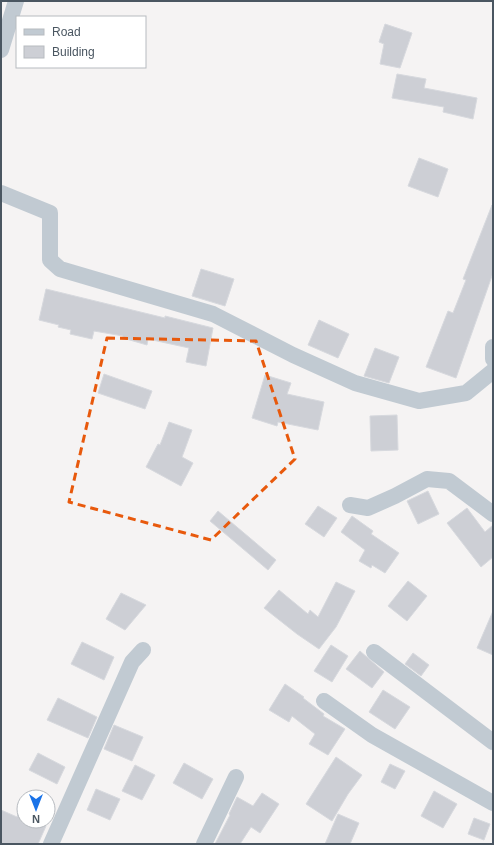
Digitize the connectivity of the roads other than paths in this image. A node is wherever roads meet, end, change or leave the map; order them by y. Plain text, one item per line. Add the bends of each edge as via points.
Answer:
1 (16, 1) edge
2 (1, 50) edge
3 (1, 193) edge
4 (493, 347) edge
5 (493, 359) edge
6 (493, 371) edge
7 (350, 505) dead end
8 (493, 514) edge
9 (143, 650) dead end
10 (374, 652) dead end
11 (324, 701) dead end
12 (493, 742) edge
13 (236, 777) dead end
14 (493, 803) edge
15 (50, 844) edge
16 (204, 844) edge

1 - 2 street
3 - 6 street via 50,213 50,260 60,268 213,314 355,383 419,401 466,394
4 - 5 street
7 - 8 street via 368,508 427,479 449,481
9 - 15 street via 132,662
10 - 12 street
11 - 14 street via 372,735
13 - 16 street

